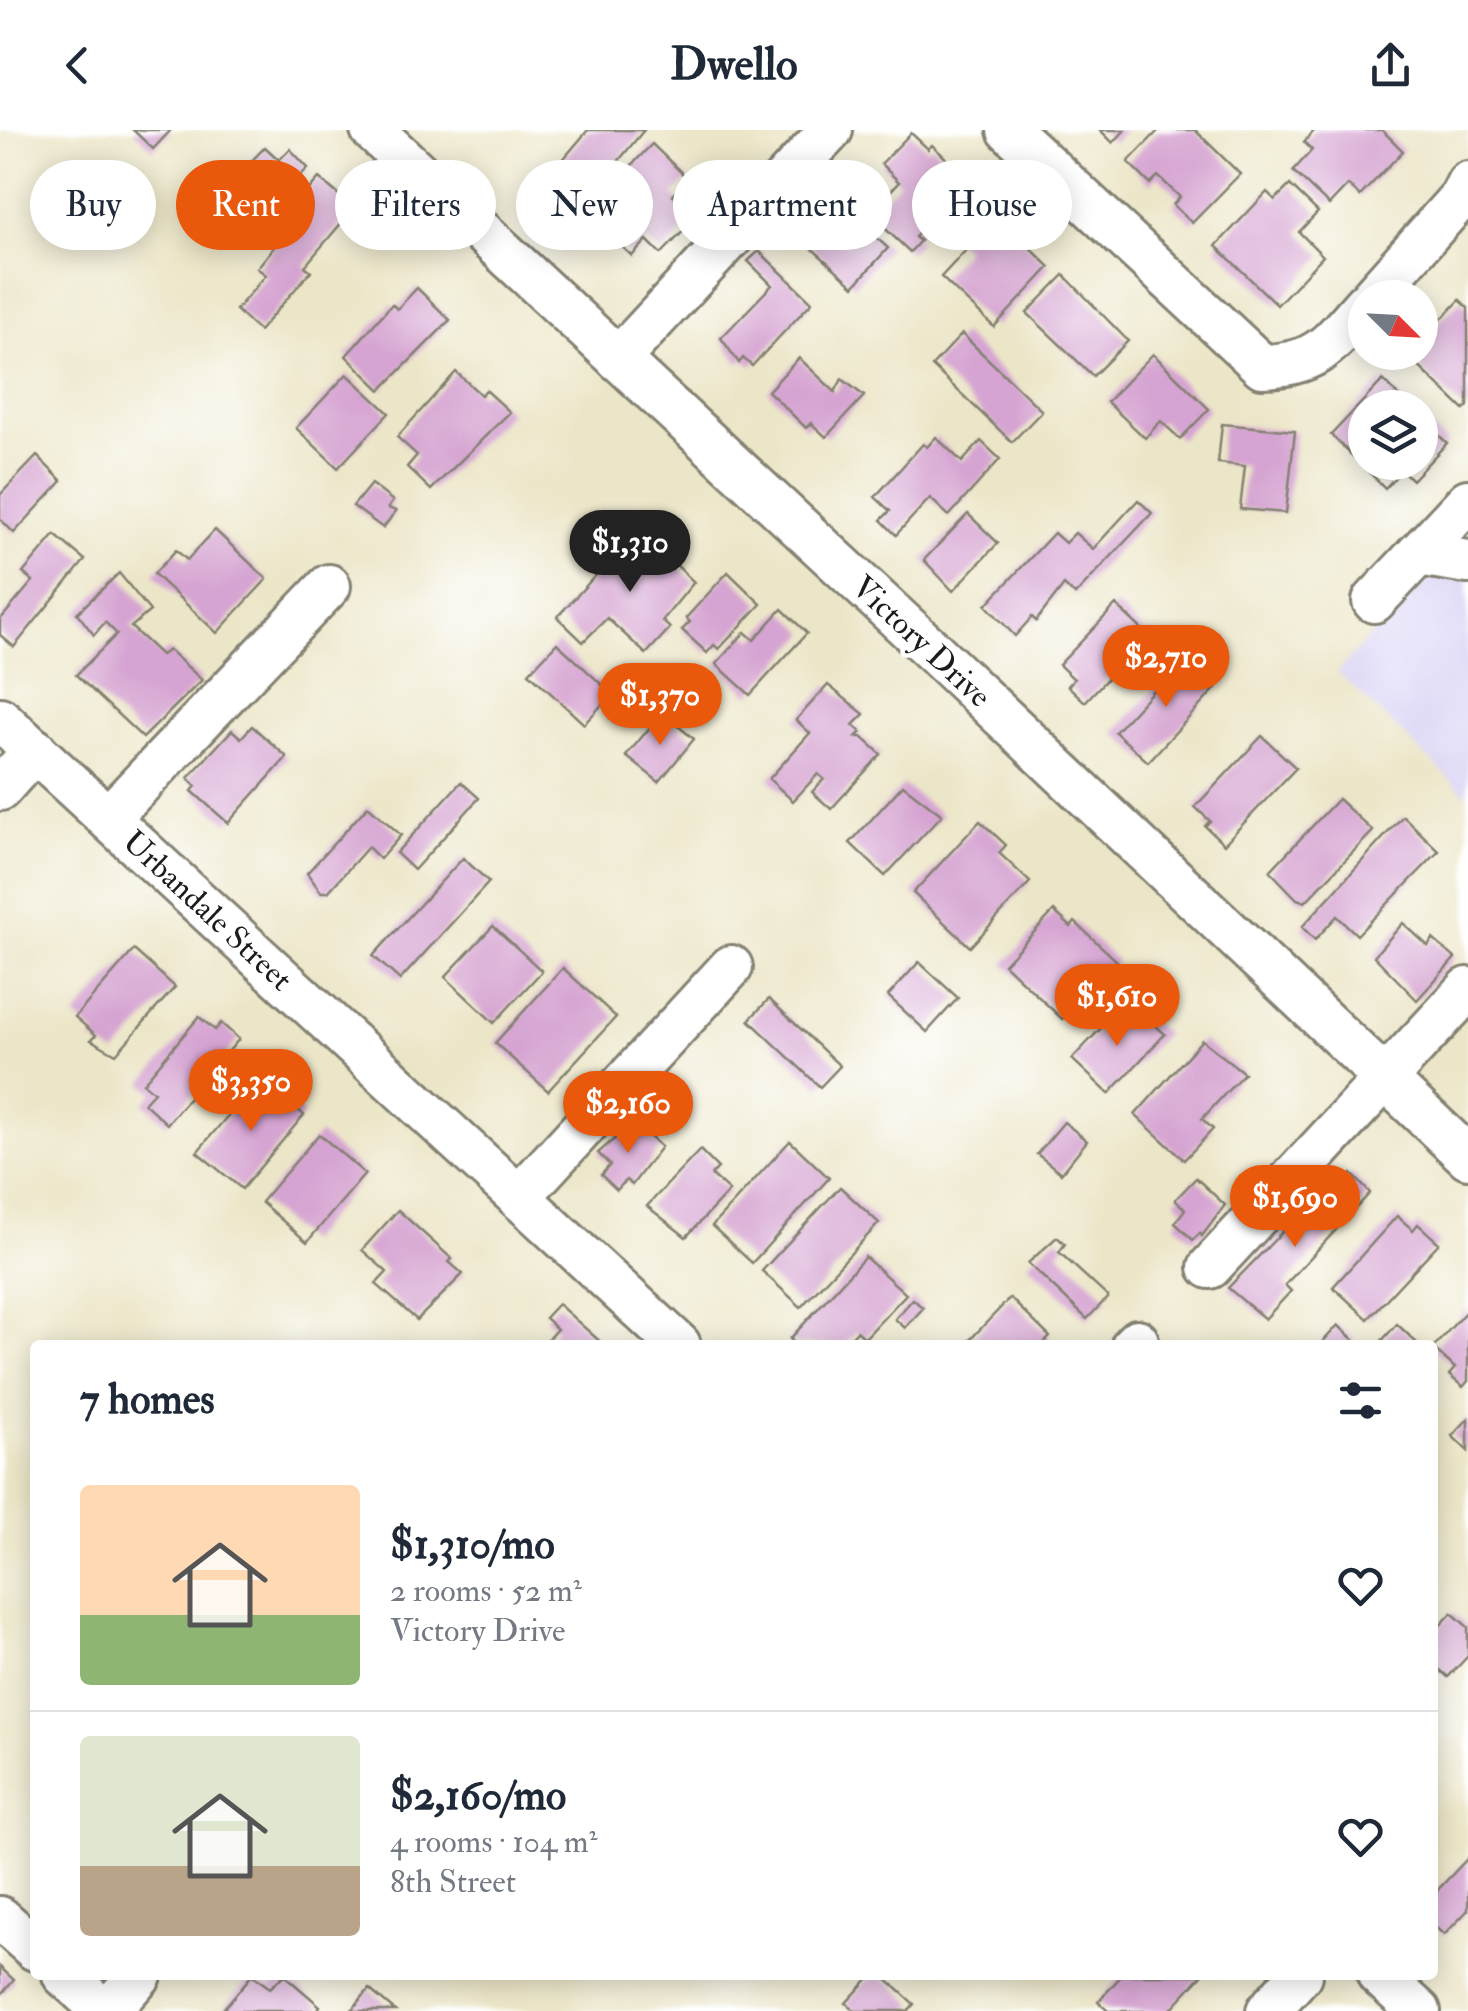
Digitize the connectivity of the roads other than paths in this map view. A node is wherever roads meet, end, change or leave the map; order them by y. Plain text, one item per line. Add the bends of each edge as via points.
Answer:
1 (372, 130) edge
2 (831, 130) edge
3 (1009, 130) edge
4 (1468, 184) edge
5 (1387, 280) edge
6 (1348, 323) edge
7 (618, 360) junction
8 (1468, 500) edge
9 (1418, 554) junction
10 (1468, 562) edge
11 (329, 586) dead end
12 (1374, 601) dead end
13 (0, 718) edge
14 (35, 750) junction
15 (0, 790) edge
16 (108, 818) junction
17 (731, 967) dead end
18 (1468, 990) edge
19 (1385, 1078) junction
20 (1468, 1157) edge
21 (518, 1197) junction
22 (1210, 1267) dead end
23 (675, 1340) edge
24 (0, 1918) edge
25 (30, 1945) edge
26 (70, 1980) edge
27 (135, 1980) edge
28 (1296, 1980) edge
29 (1385, 1980) edge
30 (106, 2011) edge
31 (1268, 2011) edge
32 (1419, 2011) edge

1 - 7 street, Victory Drive
2 - 7 street
3 - 6 street via 1262,366 1319,355
4 - 5 street
7 - 19 street, Victory Drive
8 - 9 street
9 - 10 street
9 - 12 street
11 - 16 street
13 - 14 street, Urbandale Street
14 - 15 street
14 - 16 street, Urbandale Street
16 - 21 street, Urbandale Street
17 - 21 street
18 - 19 street
19 - 20 street, Victory Drive
19 - 22 street
21 - 23 street, Urbandale Street
24 - 25 street
26 - 30 street
27 - 30 street
28 - 31 street
29 - 32 street

